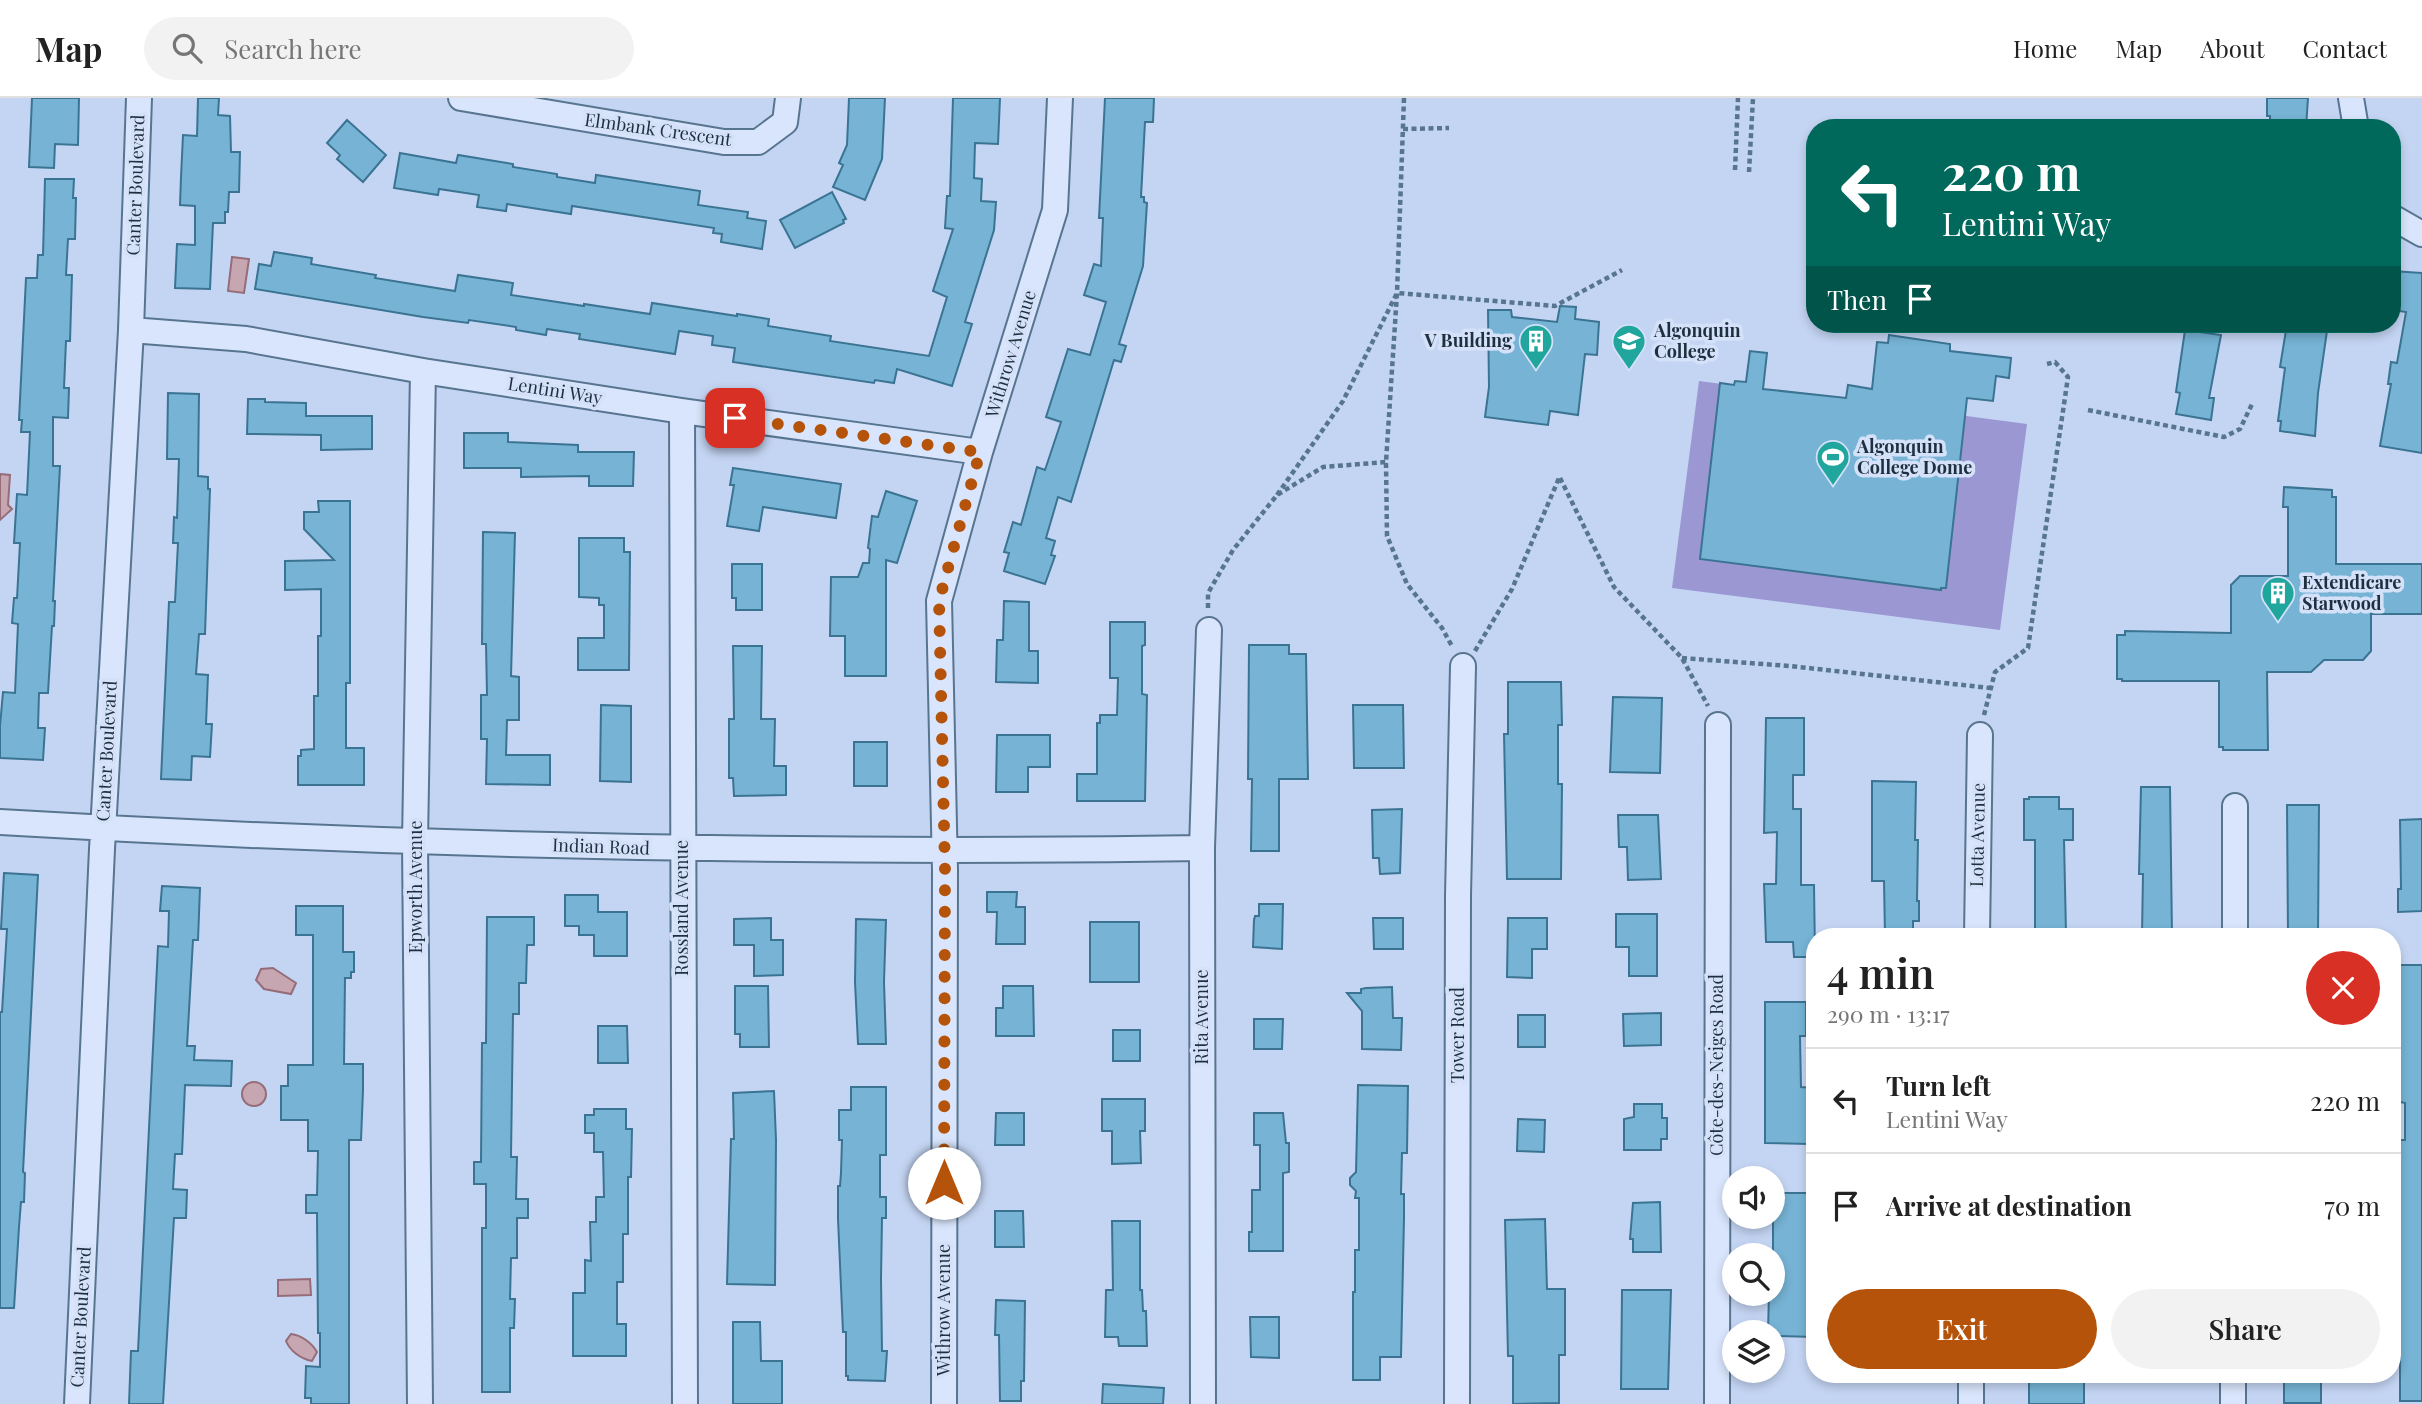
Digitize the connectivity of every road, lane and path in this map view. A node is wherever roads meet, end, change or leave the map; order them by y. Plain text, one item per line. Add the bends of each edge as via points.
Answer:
1 (139, 98) edge
2 (461, 98) edge
3 (788, 98) edge
4 (1060, 98) edge
5 (1405, 98) edge
6 (1738, 98) edge
7 (1753, 98) edge
8 (2350, 98) edge
9 (2354, 119) edge
10 (1449, 128) dead end
11 (1403, 129) junction
12 (1735, 170) dead end
13 (1749, 172) dead end
14 (2401, 221) edge
15 (2422, 234) edge
16 (1622, 270) dead end
17 (1397, 293) junction
18 (131, 330) junction
19 (2047, 364) dead end
20 (423, 371) junction
21 (2253, 402) dead end
22 (682, 411) junction
23 (2088, 411) dead end
24 (980, 452) junction
25 (1386, 462) junction
26 (1278, 495) junction
27 (1209, 630) joint
28 (1682, 658) junction
29 (1463, 666) junction
30 (1990, 688) junction
31 (1718, 725) joint
32 (1980, 735) joint
33 (2235, 806) dead end
34 (0, 822) edge
35 (103, 829) junction
36 (415, 842) junction
37 (1202, 848) junction
38 (682, 849) junction
39 (944, 850) junction
40 (1977, 928) edge
41 (2235, 928) edge
42 (1971, 1383) edge
43 (2233, 1383) edge
44 (77, 1404) edge
45 (420, 1404) edge
46 (685, 1404) edge
47 (944, 1404) edge
48 (1202, 1404) edge
49 (1457, 1404) edge
50 (1717, 1404) edge
51 (1971, 1404) edge
52 (2233, 1404) edge

1 - 18 street, Canter Boulevard
2 - 3 street, Elmbank Crescent via 724,142 758,142 785,122
4 - 24 street, Withrow Avenue via 1055,210
5 - 11 path
6 - 12 path
7 - 13 path
8 - 9 street
10 - 11 path
11 - 17 path
14 - 15 street
16 - 17 path via 1555,306
17 - 25 path
17 - 26 path via 1343,401
18 - 20 street, Lentini Way via 246,339
18 - 35 street, Canter Boulevard
19 - 30 path via 2056,362 2068,377 2028,648 1995,672
20 - 22 street, Lentini Way
20 - 36 street, Epworth Avenue
21 - 23 path via 2241,429 2224,437
22 - 24 street, Lentini Way
22 - 38 street, Rossland Avenue
24 - 39 street, Withrow Avenue via 939,601
25 - 26 path via 1322,467
25 - 29 path via 1387,536 1407,584 1442,628
26 - 27 path via 1233,550 1208,593
27 - 37 street, Rita Avenue
28 - 29 path via 1614,587 1559,478 1512,589 1482,643
28 - 30 path
28 - 31 path
29 - 49 street, Tower Road
30 - 32 path
31 - 50 street, Côte-des-Neiges Road
32 - 40 street, Lotta Avenue
33 - 41 street
34 - 35 street, Indian Road
35 - 36 street, Indian Road
35 - 44 street, Canter Boulevard
36 - 38 street, Indian Road
36 - 45 street, Epworth Avenue
37 - 39 street, Indian Road
37 - 48 street, Rita Avenue
38 - 39 street, Indian Road
38 - 46 street, Rossland Avenue
39 - 47 street, Withrow Avenue
42 - 51 street
43 - 52 street

